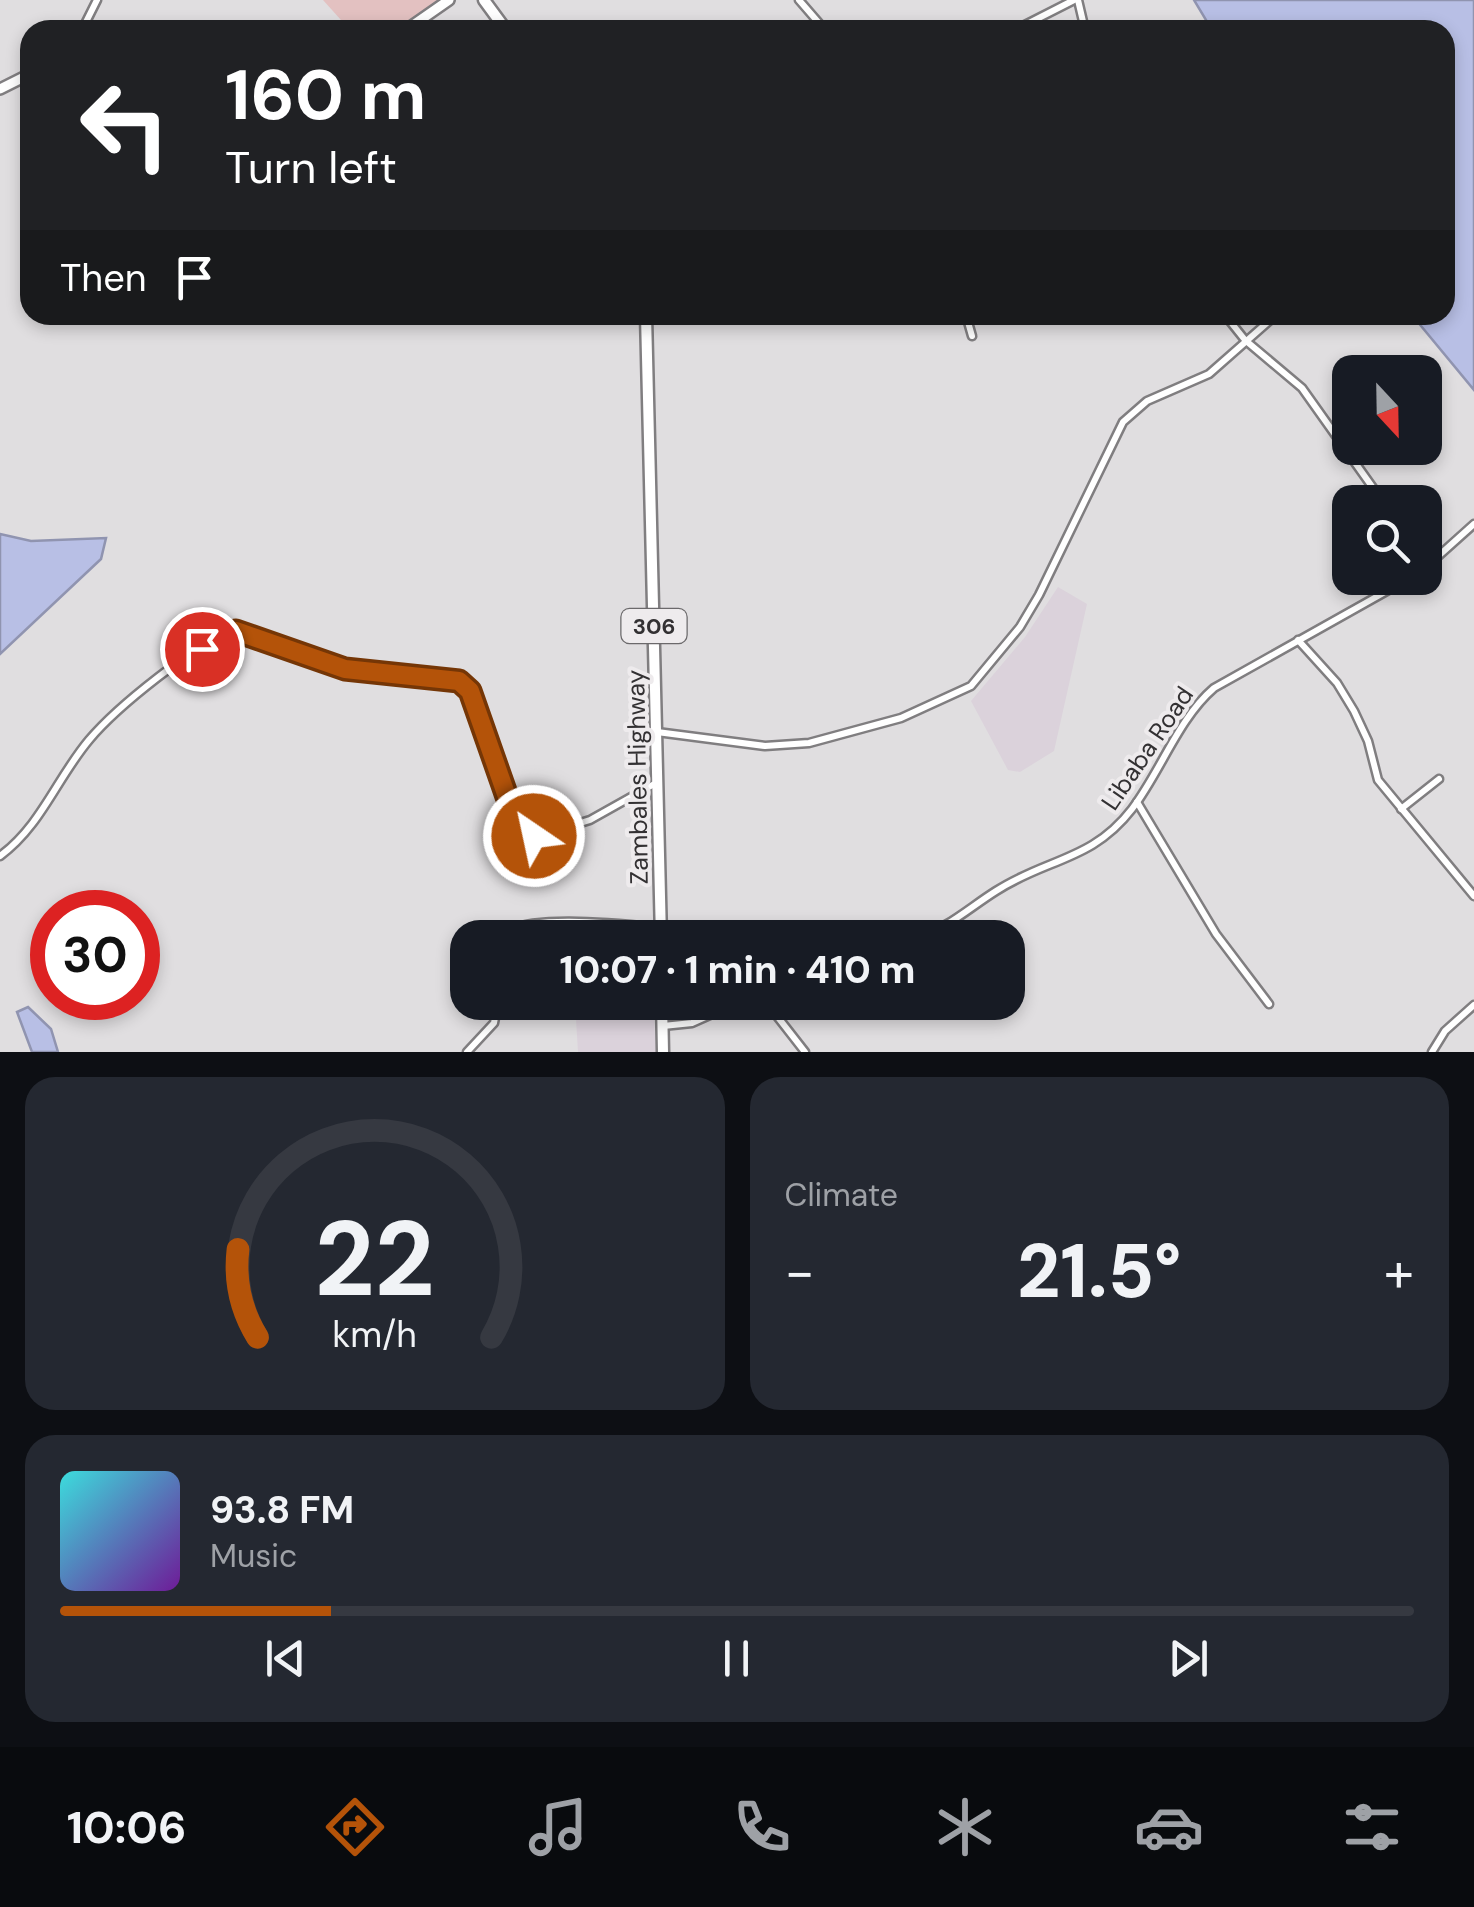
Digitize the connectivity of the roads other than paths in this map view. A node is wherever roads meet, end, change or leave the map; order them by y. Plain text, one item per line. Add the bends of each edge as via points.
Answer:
1 (449, 0) edge
2 (799, 0) edge
3 (1076, 0) edge
4 (420, 20) edge
5 (816, 20) edge
6 (1035, 20) edge
7 (646, 325) edge
8 (969, 325) edge
9 (1234, 325) edge
10 (1264, 325) edge
11 (972, 336) dead end
12 (1245, 340) junction
13 (1371, 485) edge
14 (1474, 524) edge
15 (1442, 551) edge
16 (1379, 595) edge
17 (1298, 640) junction
18 (656, 732) junction
19 (1439, 779) dead end
20 (656, 783) junction
21 (1137, 802) junction
22 (1401, 810) junction
23 (0, 856) edge
24 (1474, 896) edge
25 (661, 920) edge
26 (956, 920) edge
27 (1269, 1004) dead end
28 (1474, 1005) edge
29 (495, 1020) edge
30 (663, 1020) edge
31 (699, 1020) edge
32 (780, 1020) edge
33 (663, 1026) junction
34 (466, 1052) edge
35 (663, 1052) edge
36 (805, 1052) edge
37 (1432, 1052) edge

1 - 4 street
2 - 5 street
3 - 6 street
7 - 18 main road, Zambales Highway / 306
8 - 11 street
9 - 12 street
10 - 12 street
12 - 13 street via 1302,388
12 - 18 street via 1209,374 1147,402 1123,422 1039,595 971,686 901,718 809,743 764,746
14 - 15 street
16 - 17 street, Libaba Road
17 - 21 street, Libaba Road via 1203,698
17 - 22 street via 1354,711 1378,780
18 - 20 main road, Zambales Highway / 306
19 - 22 street
20 - 23 street via 590,820 534,836 511,808 465,685 345,669 236,631 180,665 89,740 25,834
20 - 25 main road, Zambales Highway / 306
21 - 26 street, Libaba Road via 1090,850 1016,880
21 - 27 street via 1216,934
22 - 24 street
28 - 37 street
29 - 34 street
30 - 33 main road
31 - 33 street
32 - 36 street
33 - 35 main road

